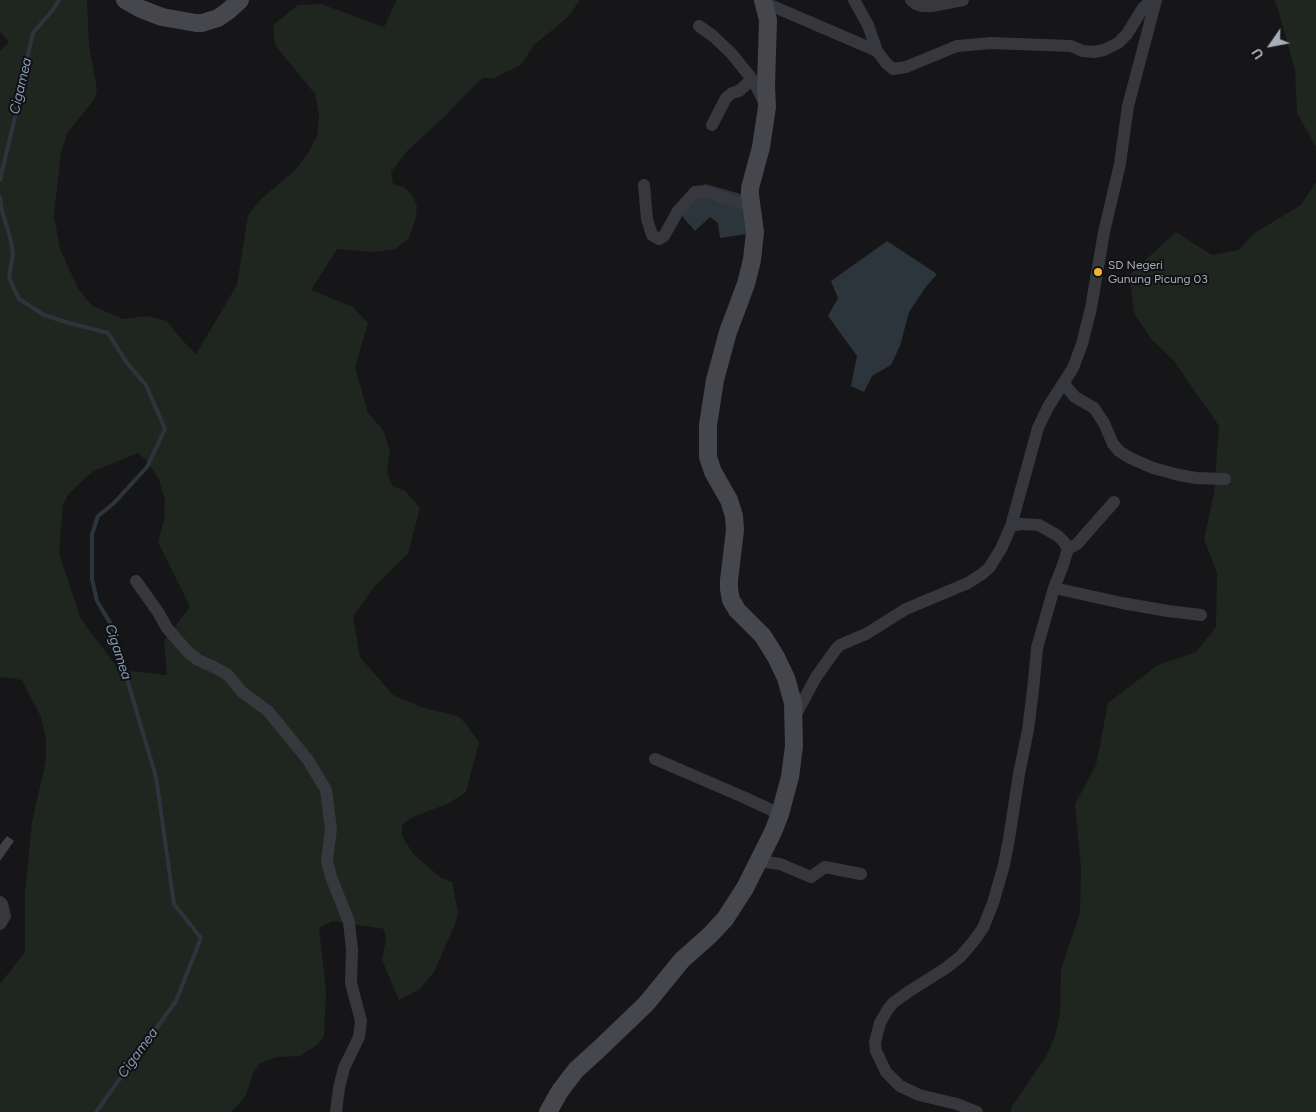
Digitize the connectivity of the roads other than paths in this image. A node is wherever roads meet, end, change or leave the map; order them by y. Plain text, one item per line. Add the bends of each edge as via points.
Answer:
1 (125, 0) edge
2 (240, 0) edge
3 (854, 0) edge
4 (911, 0) edge
5 (963, 0) edge
6 (1135, 0) edge
7 (1154, 0) edge
8 (763, 1) edge
9 (1140, 14) junction
10 (699, 26) dead end
11 (877, 51) junction
12 (752, 79) junction
13 (767, 107) junction
14 (712, 125) dead end
15 (644, 185) dead end
16 (751, 205) junction
17 (1064, 384) junction
18 (1225, 479) dead end
19 (1114, 502) dead end
20 (1011, 526) junction
21 (1068, 549) junction
22 (136, 580) dead end
23 (1054, 588) junction
24 (1201, 615) dead end
25 (793, 720) junction
26 (655, 759) dead end
27 (780, 814) junction
28 (759, 861) junction
29 (861, 874) dead end
30 (0, 902) edge
31 (0, 924) edge
32 (336, 1112) edge
33 (548, 1112) edge
34 (977, 1112) edge

1 - 2 main road via 162,17 196,23 218,18
3 - 11 street
4 - 5 street via 922,6 932,6
6 - 9 street
7 - 9 street
7 - 17 street via 1128,106 1120,164 1086,331
8 - 11 street
8 - 13 main road via 768,20
9 - 11 street via 1118,43 1094,52 1070,46 990,43 957,46 906,67 893,69
10 - 12 street via 725,46
12 - 13 street
12 - 14 street via 726,98
13 - 16 main road via 752,180
15 - 16 street via 647,219 652,235 659,238 664,236 678,211 695,192 705,190
16 - 25 main road via 755,232 752,260 715,380 708,425 708,457 734,516 729,580 731,600 763,636 776,657 793,703
17 - 18 street via 1094,408 1113,444 1130,458 1173,474
17 - 20 street via 1038,428
19 - 21 street via 1077,544
20 - 21 street via 1039,525 1058,536
20 - 25 street via 1001,549 982,574 906,609 866,634 840,645 811,685
21 - 23 street
22 - 32 street via 167,628 187,651 228,675 242,692 268,711 308,760 326,790 330,829 327,861 349,922 351,983 361,1021 359,1037 344,1068
23 - 24 street
23 - 34 street via 1037,648 1028,730 1004,865 993,904 983,928 960,957 888,1009 875,1042 886,1072 900,1086
25 - 27 main road via 792,764
26 - 27 street
27 - 28 main road
28 - 29 street via 780,864 811,877 825,867
28 - 33 main road via 725,919 682,960 646,1004 576,1070
30 - 31 street via 5,916

